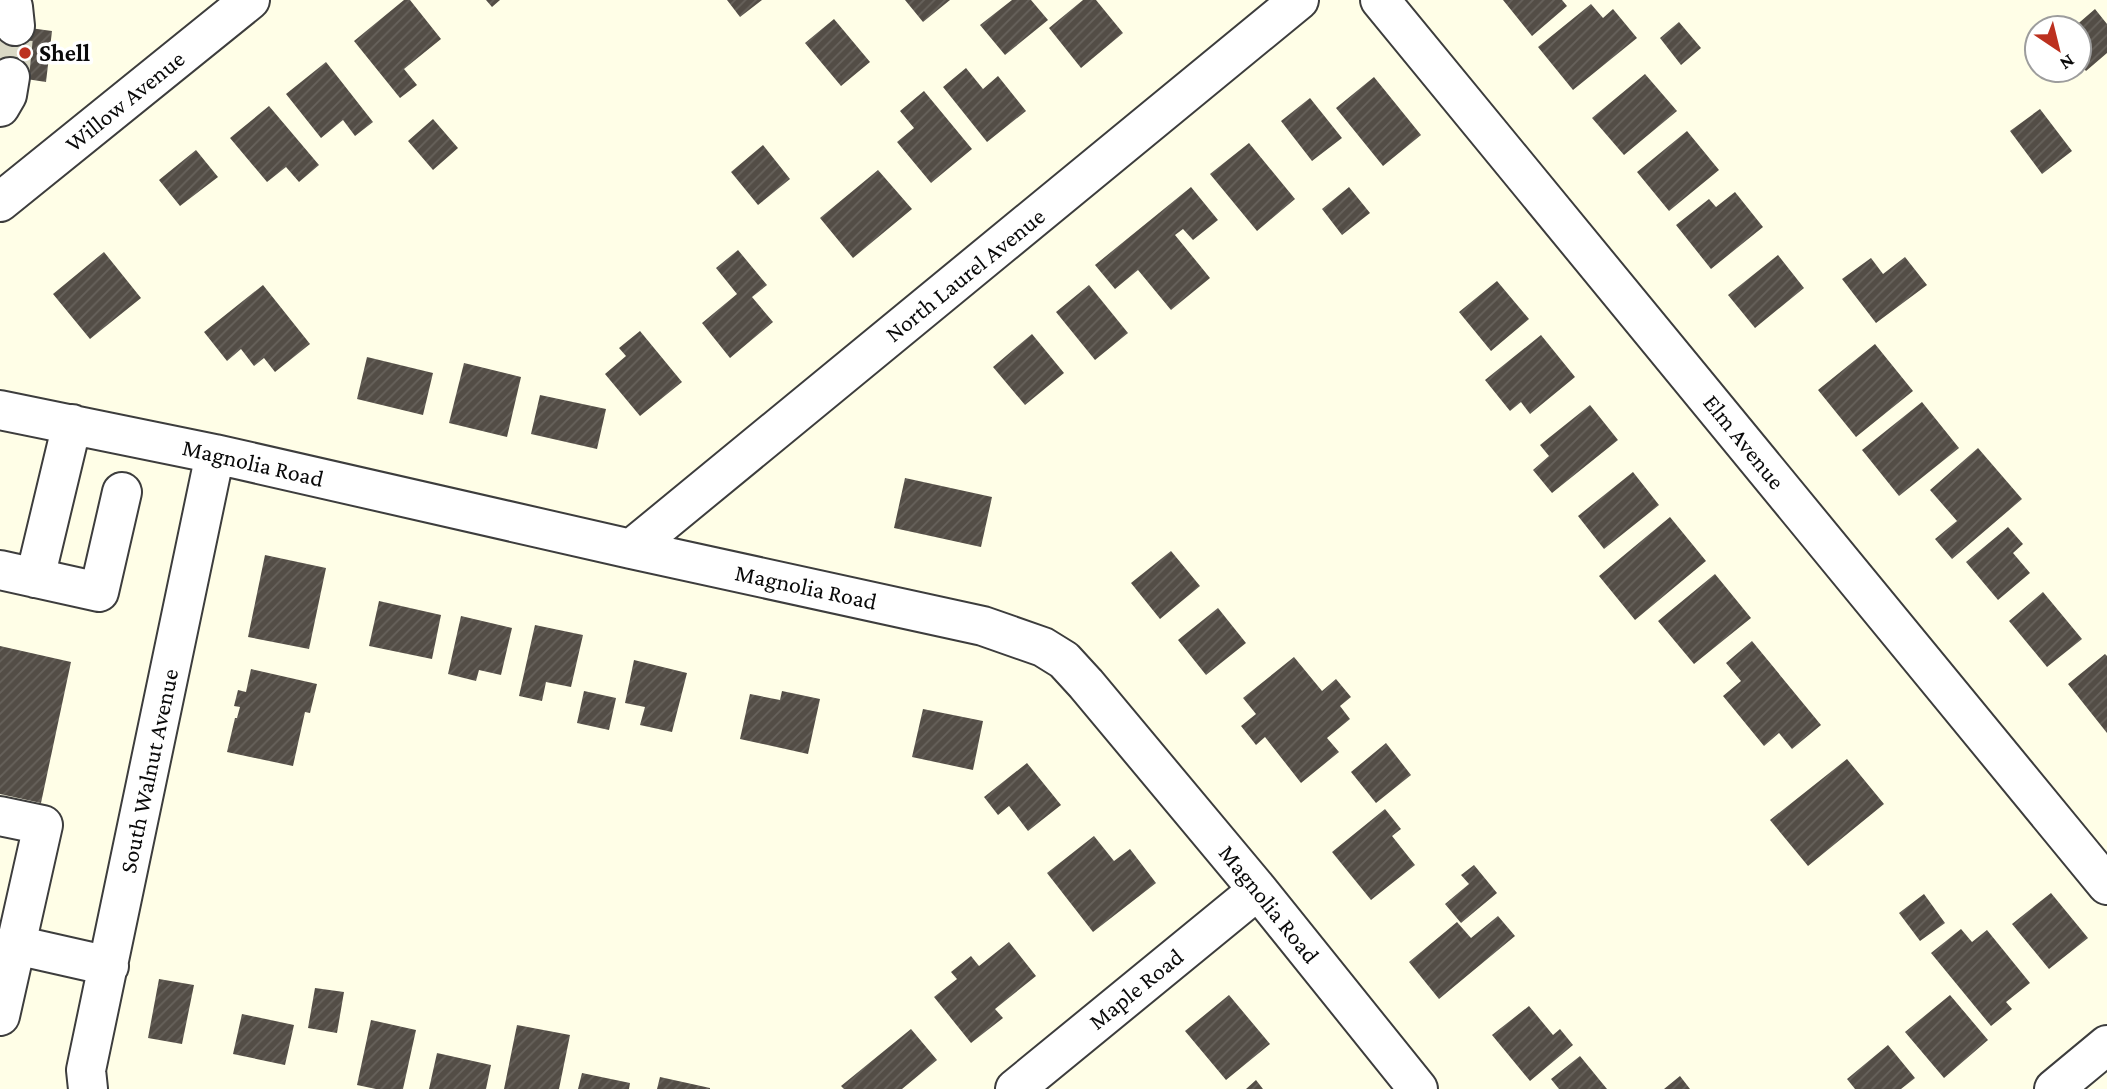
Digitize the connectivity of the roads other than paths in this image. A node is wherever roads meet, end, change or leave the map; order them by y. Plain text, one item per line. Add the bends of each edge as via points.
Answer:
1 (250, 0) edge
2 (1298, 0) edge
3 (1380, 0) edge
4 (0, 202) edge
5 (0, 410) edge
6 (72, 424) junction
7 (215, 454) junction
8 (122, 492) dead end
9 (631, 549) junction
10 (18, 574) edge
11 (0, 816) edge
12 (2107, 885) edge
13 (1258, 890) junction
14 (16, 945) junction
15 (109, 966) junction
16 (0, 1016) edge
17 (2107, 1045) edge
18 (88, 1089) edge
19 (1015, 1089) edge
20 (1418, 1089) edge
21 (2054, 1089) edge

1 - 4 street, Willow Avenue
2 - 9 street, North Laurel Avenue
3 - 12 street, Elm Avenue
5 - 6 street, Magnolia Road
6 - 7 street, Magnolia Road
6 - 10 street
7 - 9 street, Magnolia Road
7 - 15 street, South Walnut Avenue
8 - 10 street via 99,592
9 - 13 street, Magnolia Road via 983,626 1044,647 1086,684
11 - 14 street via 43,825
13 - 19 street, Maple Road
13 - 20 street, Magnolia Road
14 - 15 street
14 - 16 street
15 - 18 street, South Walnut Avenue via 86,1070
17 - 21 street

